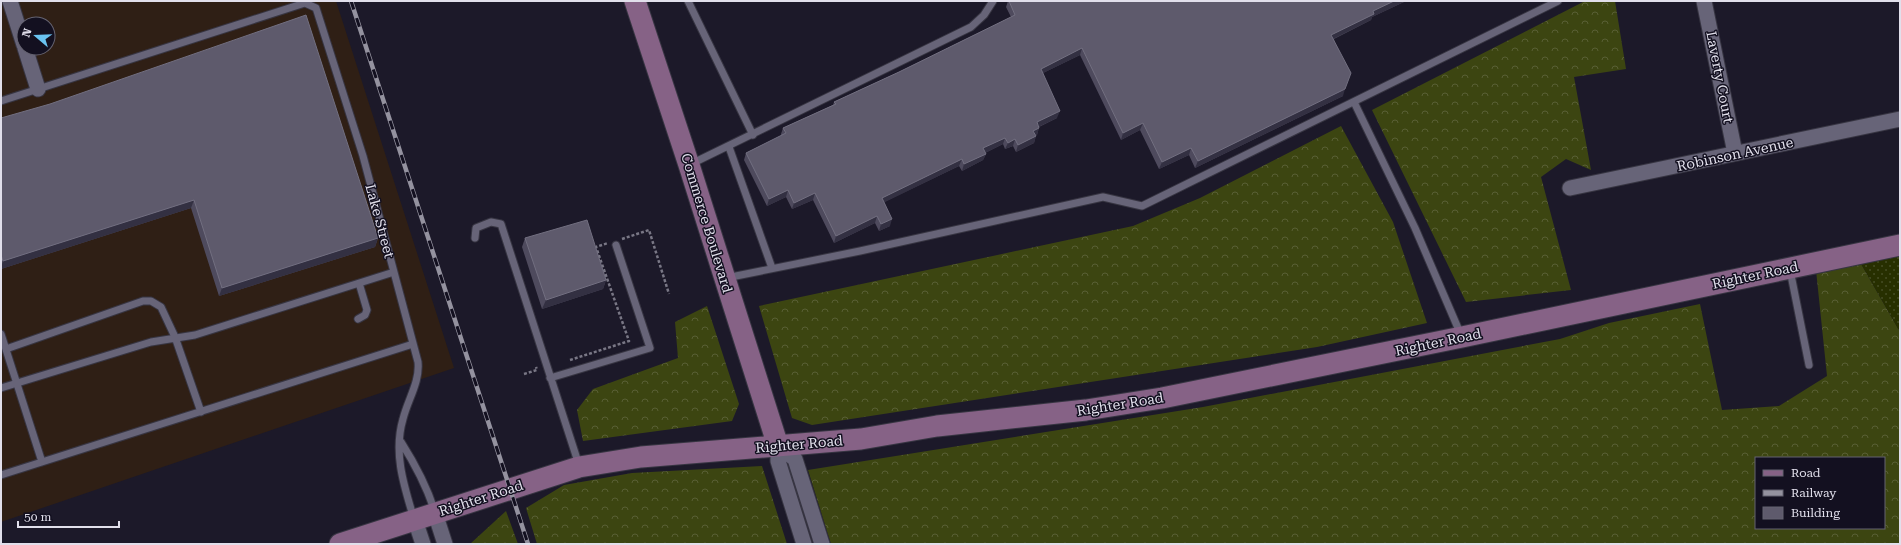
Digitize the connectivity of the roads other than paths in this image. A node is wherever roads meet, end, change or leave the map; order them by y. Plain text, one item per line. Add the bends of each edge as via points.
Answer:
1 (10, 1) edge
2 (635, 1) edge
3 (688, 1) edge
4 (993, 1) edge
5 (1558, 1) edge
6 (1704, 1) edge
7 (306, 3) edge
8 (16, 21) edge
9 (27, 56) edge
10 (38, 89) junction
11 (1, 101) edge
12 (1354, 102) junction
13 (1900, 119) edge
14 (753, 135) junction
15 (728, 147) junction
16 (1735, 154) junction
17 (689, 165) junction
18 (1570, 188) dead end
19 (475, 238) dead end
20 (616, 242) road end
21 (1900, 245) edge
22 (772, 268) junction
23 (1789, 268) junction
24 (394, 272) junction
25 (724, 278) junction
26 (359, 283) junction
27 (358, 318) dead end
28 (1, 334) edge
29 (175, 337) junction
30 (1462, 337) junction
31 (413, 344) junction
32 (6, 349) junction
33 (1809, 366) dead end
34 (550, 378) junction
35 (17, 383) junction
36 (1, 388) edge
37 (201, 412) junction
38 (400, 442) junction
39 (778, 446) junction
40 (42, 462) junction
41 (579, 467) junction
42 (1, 475) edge
43 (435, 513) junction
44 (415, 520) junction
45 (340, 544) edge
46 (423, 544) edge
47 (445, 544) edge
48 (804, 544) edge
49 (822, 544) edge

1 - 8 street
2 - 17 street, Commerce Boulevard
3 - 14 lane
4 - 14 lane via 984,15 971,27
5 - 12 lane
6 - 16 street, Laverty Court
7 - 10 lane
7 - 24 lane, Lake Street via 316,8 363,156
9 - 10 street
10 - 11 lane
12 - 22 lane via 1142,206 1103,197
12 - 30 lane via 1415,228
13 - 16 street, Robinson Avenue
14 - 15 lane
15 - 17 lane
15 - 22 lane
16 - 18 street, Robinson Avenue
17 - 25 street, Commerce Boulevard
19 - 34 lane via 476,228 490,222 501,224
20 - 34 lane via 650,348
21 - 23 street, Righter Road
22 - 25 lane
23 - 30 street, Righter Road
23 - 33 lane
24 - 26 lane
24 - 31 lane, Lake Street
25 - 39 street, Commerce Boulevard
26 - 27 lane via 367,310
26 - 29 lane via 195,334
28 - 32 lane
29 - 32 lane via 161,307 151,301 143,301
29 - 35 lane
29 - 37 lane
30 - 39 street, Righter Road via 1162,398 1086,410 937,426 861,439
31 - 37 lane
31 - 38 lane, Lake Street via 418,362 418,376 403,418
32 - 35 lane
34 - 41 lane
35 - 36 lane
35 - 40 lane
37 - 40 lane
38 - 43 lane via 426,488
38 - 44 lane, Lake Street via 398,460
39 - 41 street, Righter Road via 641,457
39 - 48 street, Commerce Boulevard via 778,461
39 - 49 street via 795,459
40 - 42 lane
41 - 43 street, Righter Road
43 - 44 street, Righter Road
43 - 47 street
44 - 45 street, Righter Road
44 - 46 street

